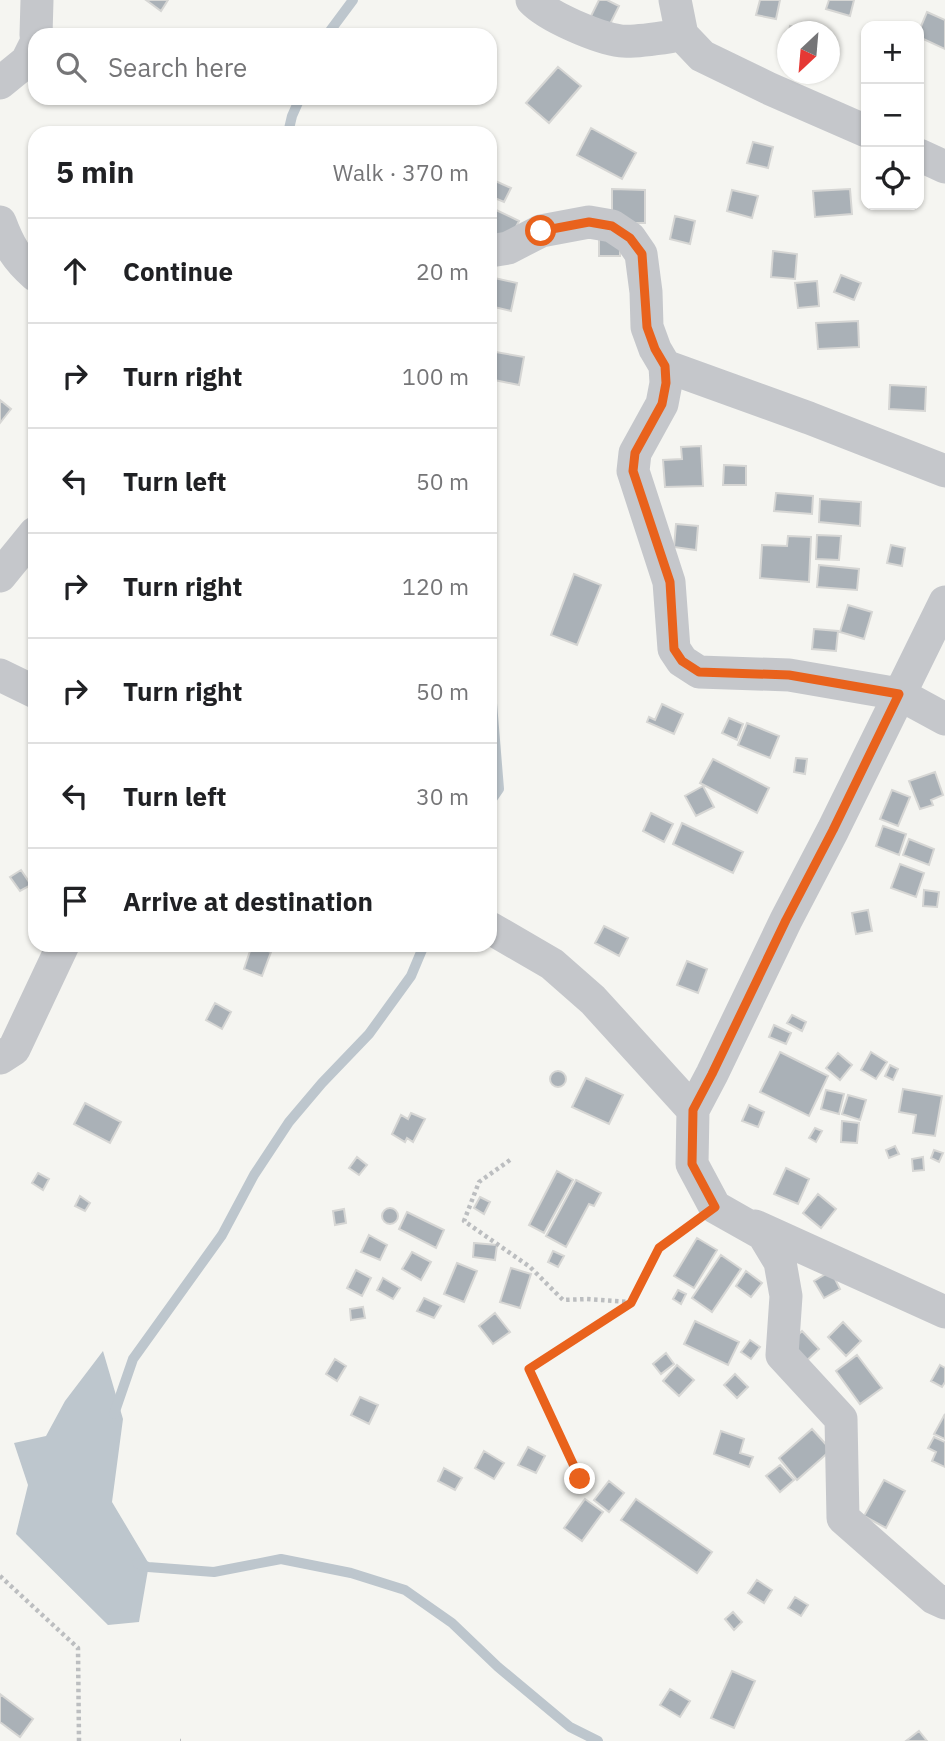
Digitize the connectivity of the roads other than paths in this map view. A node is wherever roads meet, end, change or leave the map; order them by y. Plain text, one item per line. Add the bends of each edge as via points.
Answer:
1 (37, 0) edge
2 (532, 0) edge
3 (675, 0) edge
4 (36, 28) edge
5 (682, 36) junction
6 (28, 59) edge
7 (0, 83) edge
8 (861, 129) edge
9 (924, 157) edge
10 (945, 167) edge
11 (0, 222) edge
12 (497, 250) edge
13 (28, 268) edge
14 (665, 366) junction
15 (945, 471) edge
16 (28, 542) edge
17 (0, 576) edge
18 (945, 602) edge
19 (0, 675) edge
20 (28, 688) edge
21 (899, 694) junction
22 (945, 719) edge
23 (497, 932) edge
24 (60, 952) edge
25 (0, 1058) edge
26 (693, 1110) junction
27 (715, 1207) junction
28 (945, 1312) edge
29 (945, 1603) edge

1 - 4 street
2 - 5 street via 581,29 623,42
3 - 5 street
5 - 8 street via 702,56
6 - 7 street
9 - 10 street
11 - 13 street
12 - 14 street via 541,231 589,222 612,226 630,238 642,254 647,327
14 - 15 street
14 - 21 street via 662,404 635,453 633,471 670,582 674,649 682,661 699,672 789,675
16 - 17 street
18 - 21 street
19 - 20 street
21 - 22 street
21 - 26 street
23 - 26 street via 552,964 593,1000
24 - 25 street via 13,1049
26 - 27 street via 692,1164
27 - 28 street
27 - 29 street via 763,1234 780,1262 786,1296 782,1355 841,1419 843,1518

